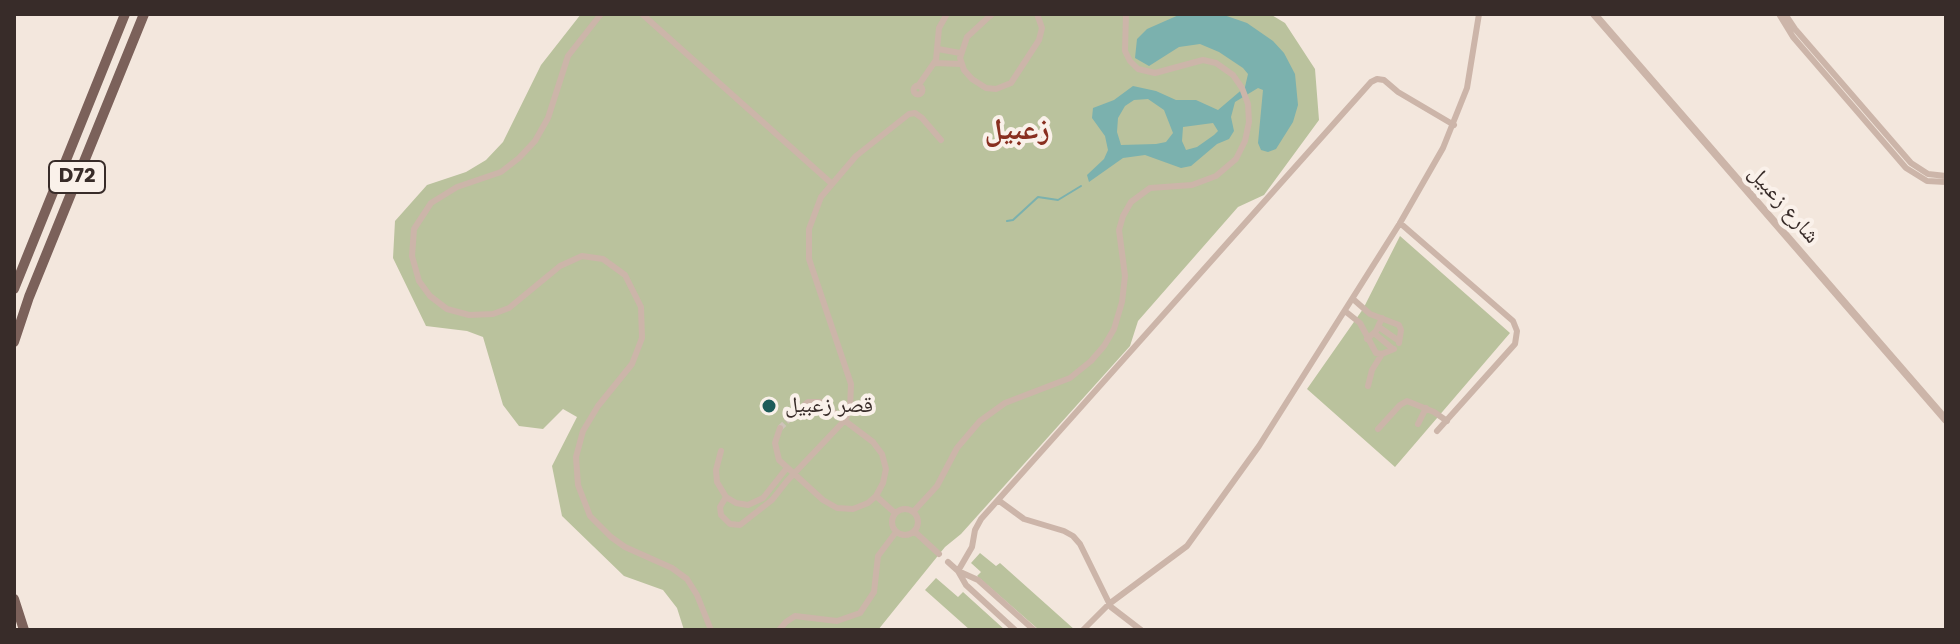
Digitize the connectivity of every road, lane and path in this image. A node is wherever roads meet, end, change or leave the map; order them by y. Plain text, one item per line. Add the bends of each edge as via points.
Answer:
1 (125, 14) edge
2 (144, 14) edge
3 (601, 14) edge
4 (642, 14) edge
5 (992, 14) edge
6 (1126, 14) edge
7 (1479, 14) edge
8 (1594, 14) edge
9 (1779, 14) edge
10 (1785, 14) edge
11 (945, 15) edge
12 (1039, 15) edge
13 (938, 49) junction
14 (960, 53) junction
15 (935, 63) junction
16 (961, 64) junction
17 (1857, 105) junction
18 (913, 113) junction
19 (1454, 125) junction
20 (941, 140) dead end
21 (1946, 179) edge
22 (831, 183) junction
23 (1400, 223) junction
24 (14, 289) edge
25 (1353, 299) junction
26 (1345, 311) junction
27 (1382, 318) junction
28 (1377, 330) junction
29 (1367, 339) junction
30 (14, 342) edge
31 (1396, 346) junction
32 (1382, 354) junction
33 (1368, 386) dead end
34 (1426, 408) junction
35 (792, 416) tunnel mouth
36 (845, 420) junction
37 (1946, 420) edge
38 (1447, 421) junction
39 (1418, 424) dead end
40 (780, 428) dead end
41 (1378, 429) dead end
42 (1437, 431) dead end
43 (721, 451) dead end
44 (789, 472) junction
45 (876, 496) junction
46 (726, 497) junction
47 (998, 500) junction
48 (748, 505) junction
49 (758, 512) junction
50 (913, 512) junction
51 (895, 513) junction
52 (914, 531) junction
53 (896, 532) junction
54 (939, 554) dead end
55 (948, 562) dead end
56 (958, 571) junction
57 (14, 599) edge
58 (1109, 604) junction
59 (24, 630) edge
60 (711, 630) edge
61 (779, 630) edge
62 (1015, 630) edge
63 (1034, 630) edge
64 (1083, 630) edge
65 (1141, 630) edge

1 - 24 main road, D72
2 - 30 main road, D72
3 - 60 street via 568,56 535,141 501,172 436,198 417,223 412,256 430,296 447,309 469,315 509,308 560,266 582,256 603,259 625,275 641,307 642,338 632,364 583,431 576,457 578,485 590,516 611,537 687,579
4 - 22 street
5 - 14 street via 972,30
6 - 50 street via 1125,51 1138,69 1155,73 1203,60 1233,75 1248,104 1245,141 1236,159 1216,176 1192,185 1150,188 1131,202 1119,230 1122,302 1104,346 1070,378 1014,398 988,414 962,440 937,486
7 - 19 street via 1470,75
8 - 37 street, شارع زعبيل
9 - 17 street via 1793,37
10 - 17 street
11 - 13 street via 937,34
12 - 16 street via 1041,36 1006,86 986,88
13 - 14 street
13 - 15 street
14 - 16 street
15 - 16 street
15 - 18 street via 918,86 922,90
17 - 21 street via 1910,172 1927,181
18 - 20 street
18 - 22 street via 865,148
19 - 23 street
19 - 47 street via 1384,80 1371,82
22 - 36 street via 814,212 808,252 851,384
23 - 25 street
23 - 38 street via 1513,321 1517,331 1515,344
25 - 26 street
25 - 27 street
26 - 29 street via 1360,323
26 - 58 street via 1194,539
27 - 28 street
27 - 31 street via 1400,327
28 - 29 street
28 - 31 street
29 - 32 street
31 - 32 street
32 - 33 street
34 - 38 street
34 - 39 street
34 - 41 street via 1405,402
35 - 36 street via 814,401
36 - 44 street
36 - 45 street via 882,454 886,474
38 - 42 street
40 - 44 street via 775,452
43 - 46 street via 716,476
44 - 45 street via 837,508 858,507
44 - 48 street
44 - 49 street
45 - 51 street
46 - 48 street
46 - 49 street via 719,512 730,524 740,525
47 - 56 street via 978,522
47 - 58 street via 1019,517 1073,536
48 - 49 street
50 - 51 street
50 - 52 street via 918,521
51 - 53 street
52 - 53 street
52 - 54 street
53 - 61 street via 878,556 874,592 860,613 837,621 795,616
55 - 56 street
56 - 62 street via 969,589
56 - 63 street via 978,580
57 - 59 main road
58 - 64 street
58 - 65 street

